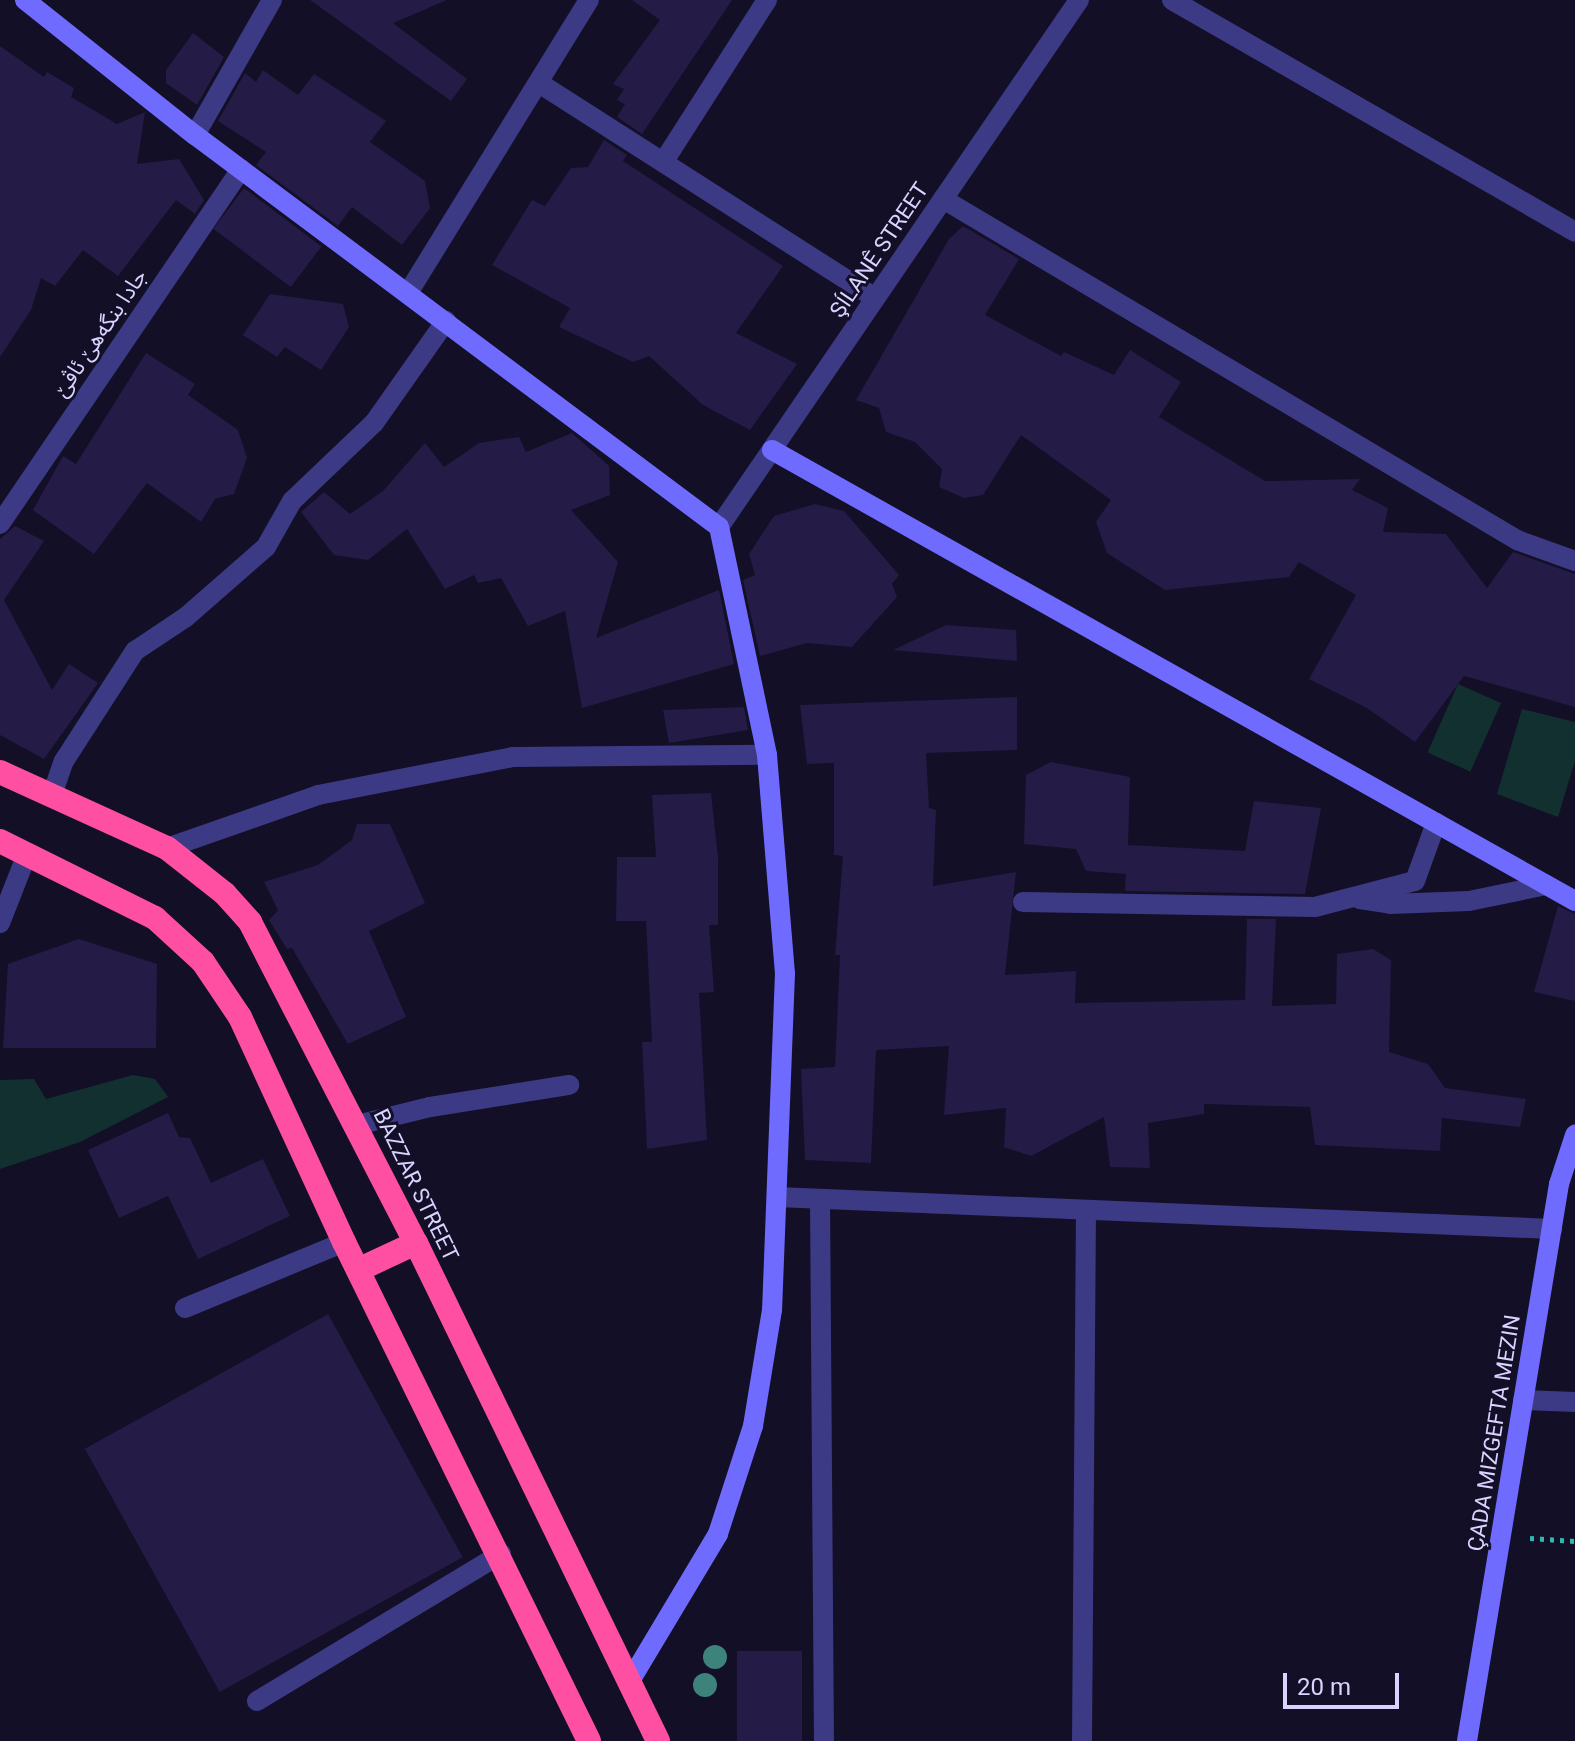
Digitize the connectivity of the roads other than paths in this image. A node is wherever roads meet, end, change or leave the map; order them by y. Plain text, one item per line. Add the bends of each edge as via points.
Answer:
1 (25, 0) edge
2 (272, 0) edge
3 (589, 0) edge
4 (767, 0) edge
5 (1079, 0) edge
6 (1172, 0) edge
7 (539, 83) junction
8 (195, 135) junction
9 (664, 161) junction
10 (241, 169) junction
11 (943, 199) junction
12 (1575, 232) edge
13 (408, 293) junction
14 (875, 298) junction
15 (446, 321) junction
16 (772, 450) junction
17 (0, 524) edge
18 (719, 527) junction
19 (1575, 561) edge
20 (767, 755) junction
21 (0, 772) edge
22 (52, 795) junction
23 (1436, 823) junction
24 (0, 841) edge
25 (167, 848) junction
26 (27, 854) junction
27 (1546, 885) junction
28 (1351, 898) junction
29 (1575, 901) edge
30 (1023, 902) dead end
31 (0, 923) edge
32 (569, 1085) dead end
33 (357, 1125) junction
34 (1575, 1135) edge
35 (777, 1197) junction
36 (820, 1199) junction
37 (1086, 1210) junction
38 (1552, 1229) junction
39 (344, 1242) junction
40 (416, 1243) junction
41 (358, 1270) junction
42 (185, 1308) dead end
43 (1523, 1400) junction
44 (1575, 1402) edge
45 (501, 1554) junction
46 (630, 1681) junction
47 (257, 1701) dead end
48 (589, 1741) edge
49 (658, 1741) edge
50 (824, 1741) edge
51 (1082, 1741) edge
52 (1467, 1741) edge

1 - 8 street
2 - 8 street
3 - 7 street
4 - 9 street
5 - 11 street, ŞÍLANÊ STREET
6 - 12 street
7 - 9 street
7 - 13 street
8 - 10 street
9 - 14 street
10 - 13 street
10 - 17 street, جادا بنگەهێ ئاڤێ
11 - 14 street, ŞÍLANÊ STREET
11 - 19 street via 1517,540
13 - 15 street
14 - 16 street, ŞÍLANÊ STREET
15 - 18 street
15 - 22 street via 374,423 292,501 266,547 186,617 135,651 64,761
16 - 18 street, ŞÍLANÊ STREET
16 - 23 street
18 - 20 street
20 - 25 street via 513,757 318,795
20 - 35 street via 785,973
21 - 22 highway, BAZZAR STREET
22 - 25 highway, BAZZAR STREET
23 - 27 street
23 - 28 street via 1415,881
24 - 26 highway
25 - 33 highway, BAZZAR STREET via 225,894 250,922
26 - 31 street
26 - 39 highway via 155,918 203,962 240,1017
27 - 28 street via 1469,901 1390,904
27 - 29 street
28 - 30 street via 1315,907
32 - 33 street via 430,1107
33 - 40 highway, BAZZAR STREET
34 - 38 street, ÇADA MIZGEFTA MEZIN
35 - 36 street
35 - 46 street via 772,1310 753,1426 718,1534
36 - 37 street
36 - 50 street
37 - 38 street
37 - 51 street
38 - 43 street, ÇADA MIZGEFTA MEZIN
39 - 41 highway
39 - 42 street
40 - 41 highway
40 - 46 highway, BAZZAR STREET
41 - 45 highway
43 - 44 street
43 - 52 street, ÇADA MIZGEFTA MEZIN
45 - 47 street
45 - 48 highway
46 - 49 highway, BAZZAR STREET

